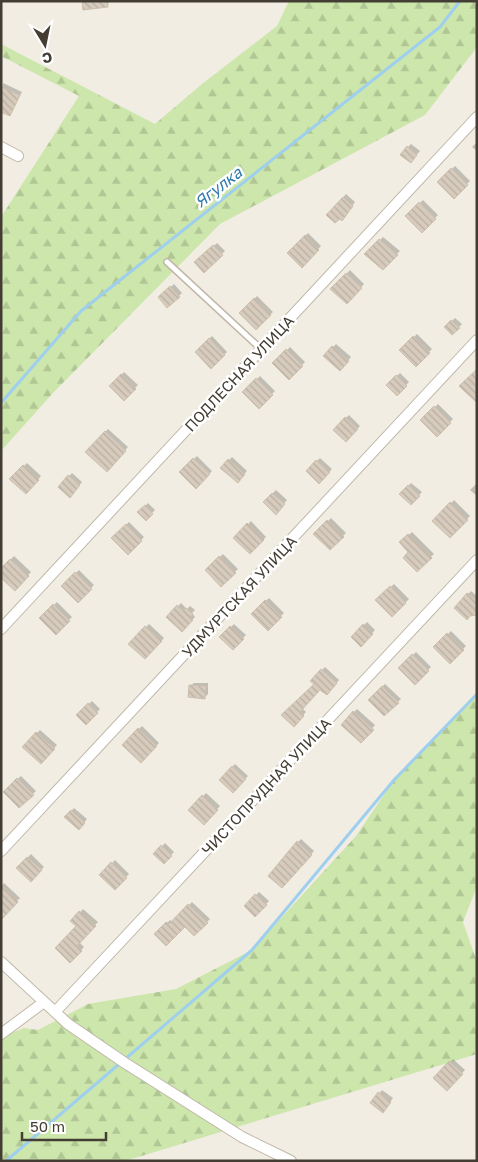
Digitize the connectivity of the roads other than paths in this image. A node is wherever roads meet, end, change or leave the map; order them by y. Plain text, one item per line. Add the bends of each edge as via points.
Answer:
1 (477, 117) edge
2 (1, 147) edge
3 (18, 156) dead end
4 (167, 262) dead end
5 (477, 340) edge
6 (261, 349) junction
7 (477, 560) edge
8 (1, 629) edge
9 (1, 851) edge
10 (1, 962) edge
11 (44, 1002) junction
12 (56, 1012) junction
13 (1, 1034) edge
14 (291, 1161) edge

1 - 6 street, ПОДЛЕСНАЯ УЛИЦА
2 - 3 street
4 - 6 lane
5 - 9 street, УДМУРТСКАЯ УЛИЦА
6 - 8 street, ПОДЛЕСНАЯ УЛИЦА
7 - 12 street, ЧИСТОПРУДНАЯ УЛИЦА
10 - 11 street
11 - 12 street
11 - 13 street
12 - 14 street via 124,1063 242,1137

